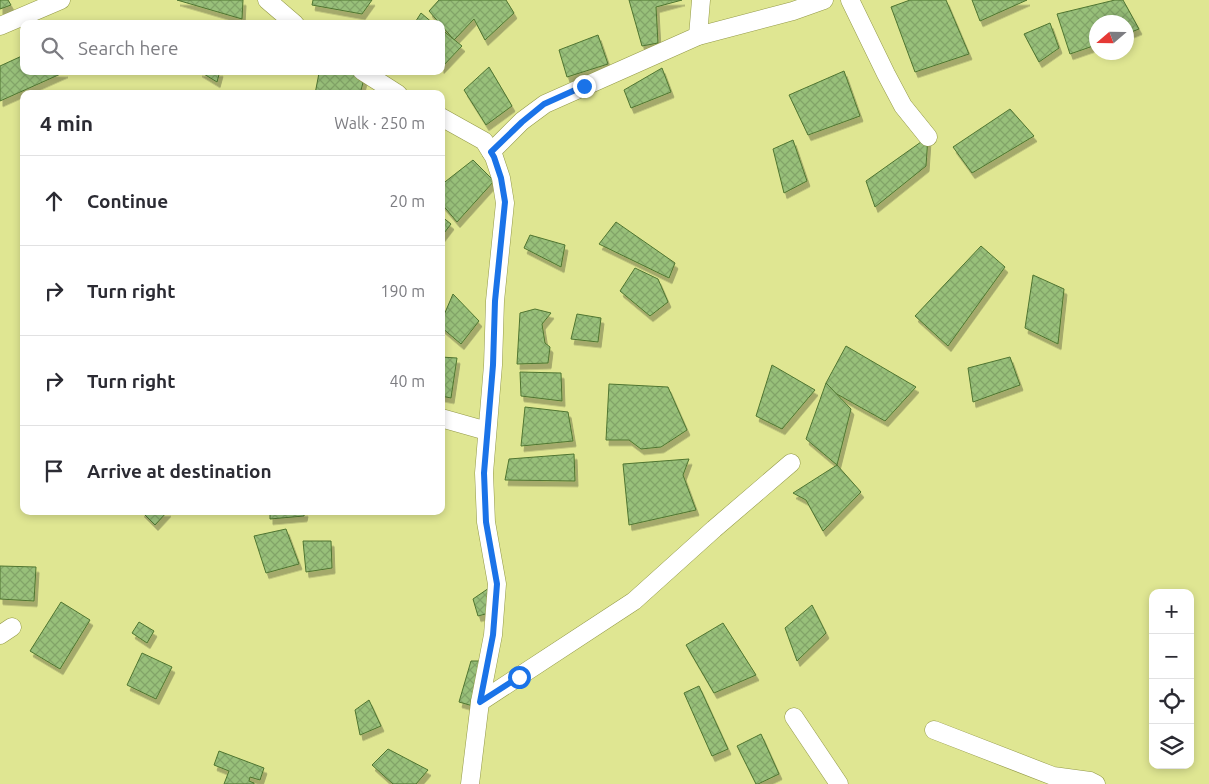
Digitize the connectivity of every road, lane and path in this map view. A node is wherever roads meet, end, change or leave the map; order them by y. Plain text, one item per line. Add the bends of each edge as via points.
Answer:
1 (61, 0) edge
2 (267, 0) edge
3 (701, 0) edge
4 (824, 0) edge
5 (850, 0) edge
6 (291, 20) edge
7 (0, 26) edge
8 (698, 36) junction
9 (368, 75) edge
10 (392, 90) edge
11 (445, 119) edge
12 (928, 137) dead end
13 (491, 152) junction
14 (445, 419) edge
15 (487, 431) junction
16 (791, 463) dead end
17 (480, 702) junction
18 (794, 717) dead end
19 (934, 730) dead end
20 (470, 784) edge
21 (839, 784) edge
22 (1096, 784) edge

1 - 7 street
2 - 6 street
3 - 8 street
4 - 8 street
5 - 12 street via 903,106
8 - 13 street via 544,104
9 - 10 street
11 - 13 street via 484,141
13 - 15 street via 501,178 505,202
14 - 15 street
15 - 17 street via 486,512 497,584 493,635
16 - 17 street via 634,601
17 - 20 street
18 - 21 street
19 - 22 street via 1053,776

